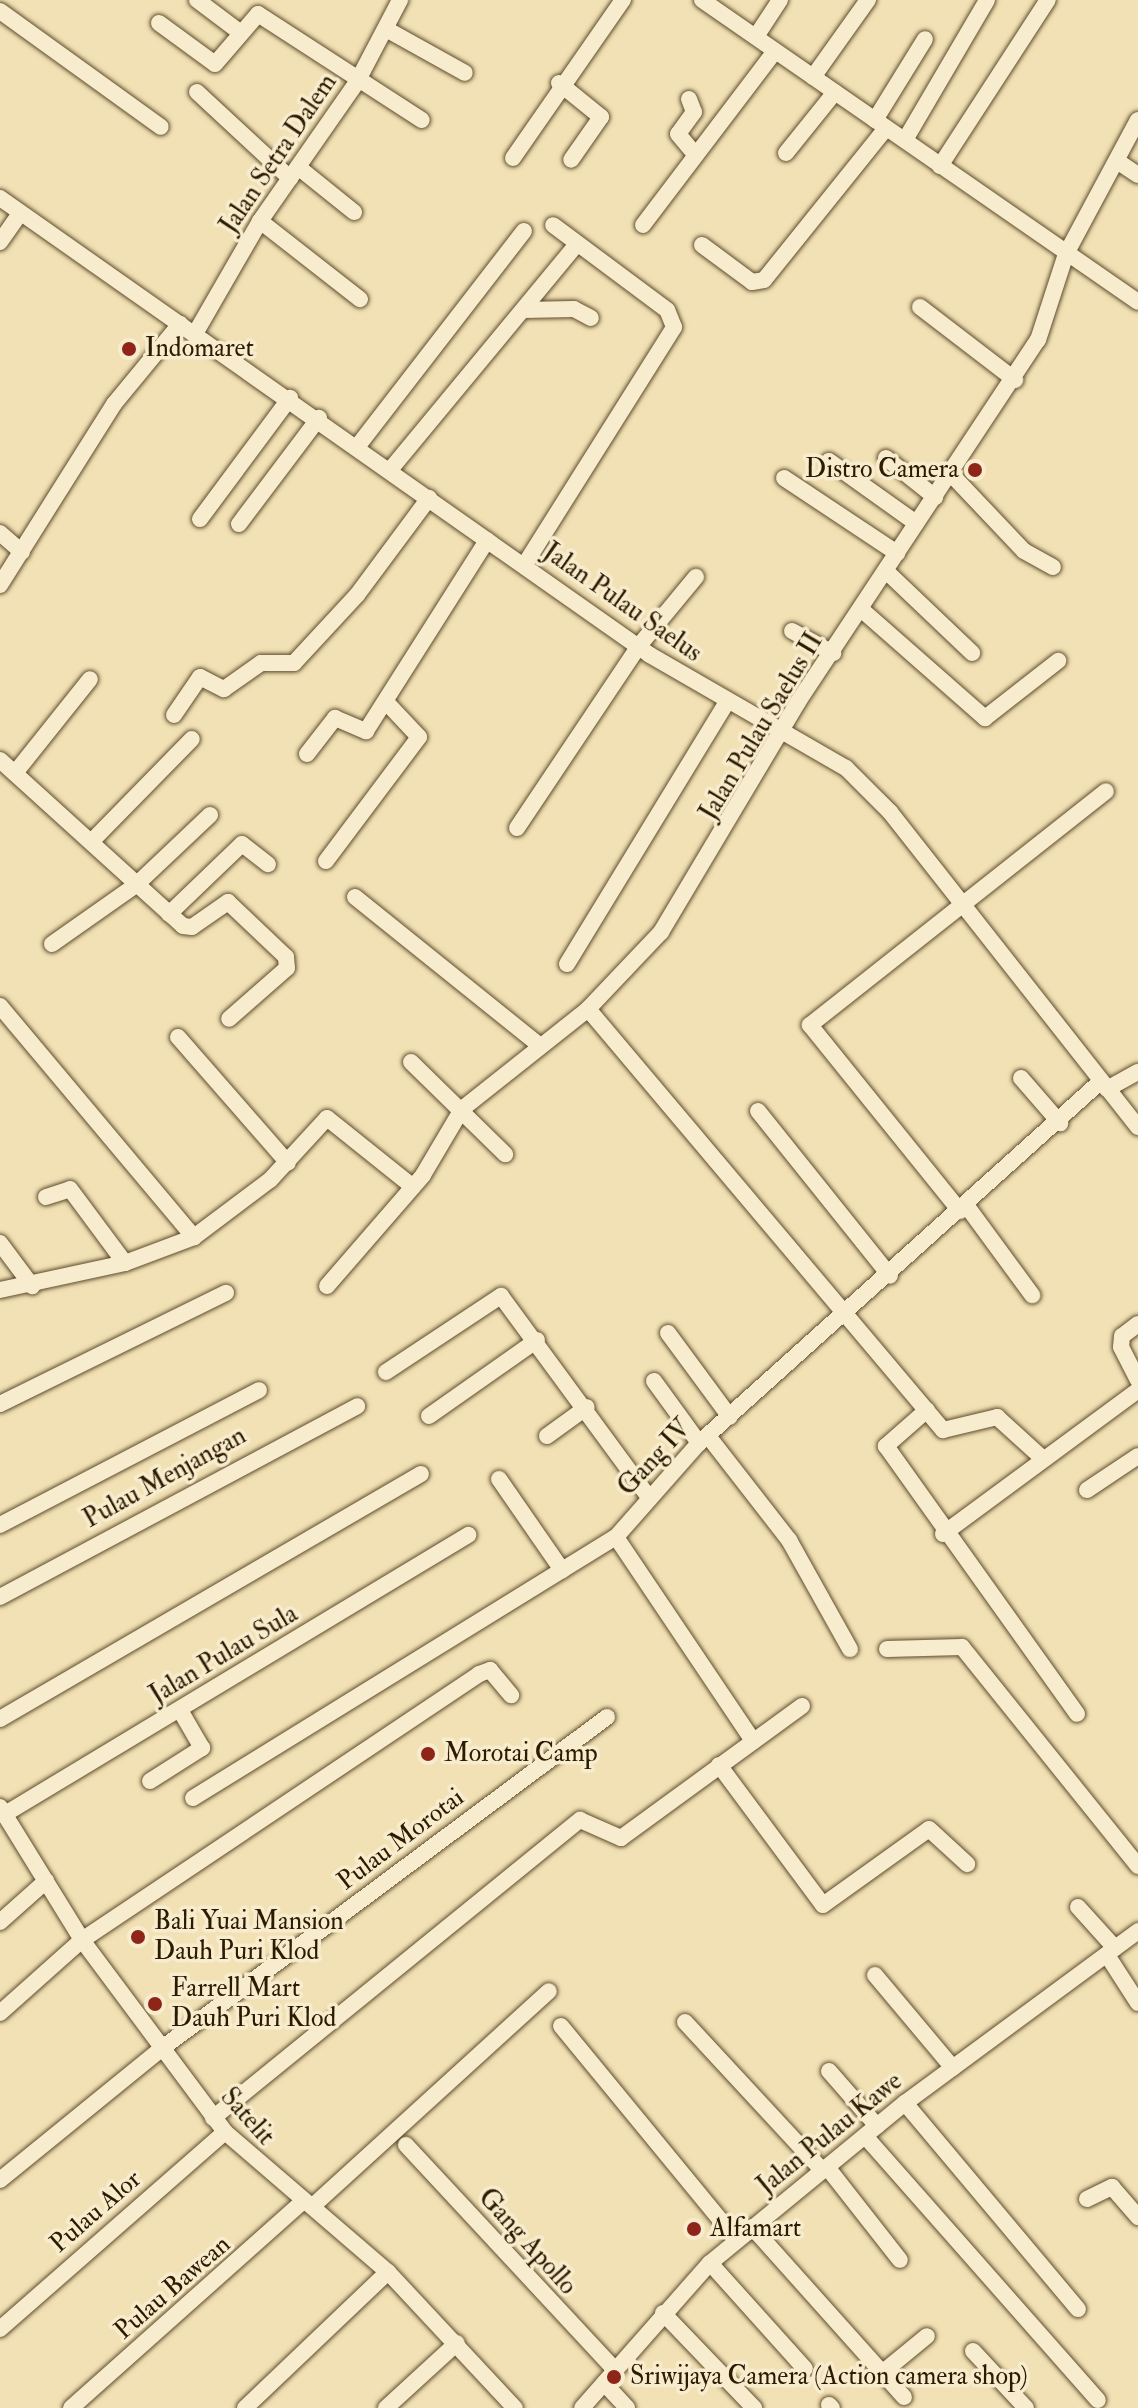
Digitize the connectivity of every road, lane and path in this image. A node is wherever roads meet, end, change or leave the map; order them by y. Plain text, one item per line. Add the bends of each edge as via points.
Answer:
1 (197, 0) edge
2 (400, 0) edge
3 (623, 0) edge
4 (702, 0) edge
5 (780, 0) edge
6 (868, 0) edge
7 (987, 0) edge
8 (1048, 0) edge
9 (0, 11) edge
10 (159, 23) dead end
11 (386, 29) junction
12 (241, 33) junction
13 (757, 35) junction
14 (925, 39) dead end
15 (775, 51) junction
16 (465, 73) dead end
17 (813, 77) junction
18 (357, 82) junction
19 (559, 83) junction
20 (197, 92) dead end
21 (835, 92) junction
22 (689, 99) dead end
23 (422, 120) dead end
24 (1138, 120) edge
25 (880, 124) junction
26 (161, 127) dead end
27 (905, 140) junction
28 (693, 152) junction
29 (786, 153) dead end
30 (513, 158) dead end
31 (571, 160) dead end
32 (1117, 161) junction
33 (940, 166) junction
34 (294, 173) junction
35 (1138, 175) edge
36 (0, 198) edge
37 (354, 212) dead end
38 (20, 213) junction
39 (260, 221) junction
40 (553, 225) dead end
41 (643, 225) dead end
42 (524, 231) dead end
43 (0, 242) edge
44 (577, 244) junction
45 (702, 245) dead end
46 (1066, 254) junction
47 (360, 299) dead end
48 (1138, 302) edge
49 (920, 307) dead end
50 (523, 310) junction
51 (591, 318) dead end
52 (180, 324) junction
53 (196, 332) junction
54 (1015, 380) junction
55 (290, 398) junction
56 (319, 418) junction
57 (357, 447) junction
58 (886, 458) dead end
59 (829, 461) dead end
60 (390, 470) junction
61 (951, 474) junction
62 (784, 478) dead end
63 (935, 497) junction
64 (429, 498) junction
65 (200, 519) dead end
66 (916, 523) junction
67 (239, 524) dead end
68 (0, 533) edge
69 (487, 540) junction
70 (22, 552) junction
71 (897, 553) junction
72 (525, 564) junction
73 (1053, 567) dead end
74 (886, 571) junction
75 (696, 577) dead end
76 (0, 585) edge
77 (862, 610) junction
78 (792, 631) dead end
79 (638, 647) junction
80 (833, 653) junction
81 (972, 653) dead end
82 (1058, 661) dead end
83 (90, 679) dead end
84 (727, 702) junction
85 (387, 703) junction
86 (174, 715) dead end
87 (784, 730) junction
88 (192, 739) dead end
89 (307, 754) dead end
90 (0, 760) edge
91 (15, 773) junction
92 (1106, 791) dead end
93 (210, 815) dead end
94 (517, 828) dead end
95 (91, 842) junction
96 (326, 861) dead end
97 (268, 864) dead end
98 (136, 885) junction
99 (355, 897) dead end
100 (963, 906) junction
101 (169, 914) junction
102 (52, 944) dead end
103 (567, 964) dead end
104 (0, 1006) edge
105 (588, 1009) junction
106 (229, 1019) dead end
107 (178, 1037) dead end
108 (540, 1046) junction
109 (411, 1062) dead end
110 (1134, 1076) edge
111 (1021, 1078) dead end
112 (1104, 1085) junction
113 (1123, 1108) junction
114 (462, 1109) junction
115 (758, 1111) dead end
116 (1060, 1123) junction
117 (1138, 1127) edge
118 (505, 1154) dead end
119 (288, 1163) junction
120 (413, 1187) junction
121 (46, 1197) dead end
122 (963, 1208) junction
123 (194, 1237) junction
124 (0, 1243) edge
125 (125, 1263) junction
126 (890, 1276) junction
127 (32, 1286) junction
128 (327, 1286) dead end
129 (0, 1290) edge
130 (226, 1293) dead end
131 (1032, 1295) dead end
132 (851, 1313) junction
133 (1138, 1324) edge
134 (668, 1333) dead end
135 (537, 1340) junction
136 (386, 1372) dead end
137 (1138, 1380) edge
138 (654, 1381) dead end
139 (259, 1390) dead end
140 (1138, 1390) edge
141 (0, 1404) edge
142 (357, 1406) dead end
143 (587, 1407) junction
144 (927, 1410) junction
145 (429, 1416) dead end
146 (730, 1417) junction
147 (547, 1436) dead end
148 (703, 1440) junction
149 (1138, 1456) edge
150 (1041, 1457) junction
151 (421, 1474) dead end
152 (499, 1479) dead end
153 (1087, 1490) dead end
154 (648, 1496) junction
155 (0, 1525) edge
156 (943, 1534) junction
157 (468, 1535) dead end
158 (616, 1537) junction
159 (562, 1570) junction
160 (0, 1597) edge
161 (850, 1649) dead end
162 (887, 1649) dead end
163 (511, 1695) dead end
164 (802, 1706) dead end
165 (180, 1710) junction
166 (1077, 1714) dead end
167 (607, 1717) dead end
168 (0, 1719) edge
169 (753, 1741) junction
170 (719, 1765) junction
171 (150, 1781) dead end
172 (193, 1798) dead end
173 (2, 1811) edge
174 (967, 1864) dead end
175 (1138, 1866) edge
176 (46, 1881) junction
177 (1078, 1907) dead end
178 (0, 1922) edge
179 (1138, 1931) edge
180 (82, 1940) junction
181 (1111, 1952) junction
182 (875, 1975) dead end
183 (549, 1991) dead end
184 (1138, 2003) edge
185 (0, 2013) edge
186 (685, 2022) dead end
187 (561, 2026) dead end
188 (161, 2049) junction
189 (953, 2068) junction
190 (829, 2071) dead end
191 (905, 2103) junction
192 (213, 2118) junction
193 (871, 2131) junction
194 (225, 2132) junction
195 (406, 2145) dead end
196 (824, 2168) junction
197 (0, 2180) edge
198 (1087, 2199) dead end
199 (309, 2202) junction
200 (1138, 2217) edge
201 (752, 2227) junction
202 (737, 2240) junction
203 (900, 2260) dead end
204 (710, 2263) junction
205 (388, 2272) junction
206 (1078, 2309) dead end
207 (663, 2313) junction
208 (0, 2329) edge
209 (927, 2336) dead end
210 (457, 2343) junction
211 (973, 2351) dead end
212 (805, 2369) dead end
213 (882, 2373) junction
214 (609, 2376) junction
215 (904, 2397) dead end
216 (1098, 2400) dead end
217 (71, 2408) edge
218 (245, 2408) edge
219 (386, 2408) edge
220 (515, 2408) edge
221 (582, 2408) edge
222 (627, 2408) edge
223 (754, 2408) edge
224 (1026, 2408) edge

1 - 12 street
2 - 11 street, Jalan Setra Dalem
3 - 19 street
4 - 13 street
5 - 13 street
6 - 17 street
7 - 27 street
8 - 33 street
9 - 26 street
10 - 12 street via 215,64
11 - 16 street
11 - 18 street, Jalan Setra Dalem
12 - 18 street via 258,14
13 - 15 street
14 - 25 street
15 - 17 street
15 - 28 street
17 - 21 street
18 - 23 street
18 - 34 street, Jalan Setra Dalem
19 - 30 street
19 - 31 street via 601,117
20 - 34 street
21 - 25 street
21 - 29 street
22 - 28 street via 694,112 678,134
24 - 32 street, Jalan Pulau Saelus II
25 - 27 street
25 - 45 street via 764,280 752,282
27 - 33 street
28 - 41 street
32 - 35 street
32 - 46 street, Jalan Pulau Saelus II
33 - 46 street
34 - 37 street
34 - 39 street, Jalan Setra Dalem
36 - 38 street, Jalan Pulau Saelus
38 - 43 street
38 - 52 street, Jalan Pulau Saelus
39 - 47 street
39 - 53 street, Jalan Setra Dalem
40 - 44 street
42 - 57 street
44 - 50 street
44 - 72 street via 667,310 674,327
46 - 48 street
46 - 54 street, Jalan Pulau Saelus II via 1048,317
49 - 54 street
50 - 51 street via 574,309
50 - 60 street
52 - 53 street, Jalan Pulau Saelus
52 - 70 street via 114,404
53 - 55 street, Jalan Pulau Saelus
54 - 61 street, Jalan Pulau Saelus II
55 - 56 street, Jalan Pulau Saelus
55 - 65 street
56 - 57 street, Jalan Pulau Saelus
56 - 67 street
57 - 60 street, Jalan Pulau Saelus
58 - 63 street
59 - 66 street
60 - 64 street, Jalan Pulau Saelus
61 - 63 street, Jalan Pulau Saelus II
61 - 73 street via 1024,551
62 - 71 street
63 - 66 street, Jalan Pulau Saelus II
64 - 69 street, Jalan Pulau Saelus
64 - 86 street via 357,595 294,663 261,663 224,689 200,677
66 - 71 street, Jalan Pulau Saelus II
68 - 70 street
69 - 72 street, Jalan Pulau Saelus
69 - 85 street
70 - 76 street
71 - 74 street, Jalan Pulau Saelus II
72 - 79 street, Jalan Pulau Saelus
74 - 77 street, Jalan Pulau Saelus II
74 - 81 street
75 - 79 street
77 - 80 street, Jalan Pulau Saelus II
77 - 82 street via 985,718
78 - 80 street
79 - 84 street, Jalan Pulau Saelus
79 - 94 street
80 - 87 street, Jalan Pulau Saelus II
83 - 91 street
84 - 87 street, Jalan Pulau Saelus
84 - 103 street
85 - 89 street via 362,733 339,718 330,720
85 - 96 street via 419,737
87 - 100 street, Jalan Pulau Saelus via 871,791
87 - 105 street, Jalan Pulau Saelus II via 661,932
88 - 95 street
90 - 91 street
91 - 95 street
92 - 100 street
93 - 98 street
95 - 98 street
97 - 101 street via 242,844
98 - 101 street
98 - 102 street
99 - 108 street
100 - 112 street, Jalan Pulau Saelus
100 - 122 street via 810,1026
101 - 106 street via 192,927 228,902 286,957 287,968
104 - 123 street
105 - 108 street, Jalan Pulau Saelus II
105 - 132 street
107 - 119 street
108 - 114 street, Jalan Pulau Saelus II
109 - 114 street
110 - 112 street
110 - 113 street
111 - 116 street
112 - 113 street, Jalan Pulau Saelus
112 - 116 street, Gang IV
113 - 117 street, Jalan Pulau Saelus
114 - 118 street
114 - 120 street, Jalan Pulau Saelus II
115 - 126 street
116 - 122 street, Gang IV
119 - 120 street via 332,1119
119 - 123 street
120 - 128 street, Jalan Pulau Saelus II
121 - 125 street via 70,1189
122 - 126 street, Gang IV
122 - 131 street
123 - 125 street
124 - 127 street
125 - 127 street
126 - 132 street, Gang IV
127 - 129 street
130 - 141 street
132 - 144 street
132 - 146 street, Gang IV
133 - 137 street via 1122,1336 1121,1347
134 - 146 street
135 - 136 street via 507,1299 495,1297
135 - 143 street
135 - 145 street
138 - 148 street
139 - 155 street
140 - 150 street
142 - 160 street, Pulau Menjangan
143 - 147 street
143 - 154 street
144 - 150 street via 949,1433 997,1417
144 - 156 street via 886,1446
146 - 148 street, Gang IV
148 - 154 street, Gang IV
148 - 161 street via 789,1540
149 - 153 street
150 - 156 street via 1033,1473
151 - 168 street
152 - 159 street
154 - 158 street, Gang IV
156 - 166 street
157 - 165 street, Jalan Pulau Sula
158 - 159 street, Gang IV
158 - 169 street
159 - 172 street, Gang IV
162 - 175 street via 962,1647
163 - 180 street via 490,1670 479,1674
164 - 169 street
165 - 171 street via 202,1748
165 - 173 street, Jalan Pulau Sula
167 - 188 street, Pulau Morotai
169 - 170 street
170 - 174 street via 823,1905 929,1829
170 - 192 street via 621,1838 580,1820
173 - 176 street, Satelit
176 - 178 street
176 - 180 street, Satelit
177 - 181 street
179 - 181 street, Jalan Pulau Kawe
180 - 185 street
180 - 188 street, Satelit
181 - 184 street
181 - 189 street, Jalan Pulau Kawe
182 - 189 street
183 - 199 street, Pulau Bawean
186 - 196 street
187 - 202 street
188 - 192 street, Satelit
188 - 197 street, Pulau Morotai
189 - 191 street, Jalan Pulau Kawe
190 - 193 street
191 - 193 street, Jalan Pulau Kawe
191 - 206 street
192 - 194 street, Satelit
193 - 196 street, Jalan Pulau Kawe
193 - 216 street
194 - 199 street, Satelit
194 - 208 street, Pulau Alor
195 - 214 street, Gang Apollo
196 - 201 street, Jalan Pulau Kawe
196 - 203 street
198 - 200 street via 1112,2187
199 - 205 street, Satelit
199 - 217 street, Pulau Bawean
201 - 202 street, Jalan Pulau Kawe
201 - 213 street
202 - 204 street, Jalan Pulau Kawe
204 - 207 street, Jalan Pulau Kawe
204 - 212 street
205 - 210 street, Satelit
205 - 218 street
207 - 214 street, Jalan Pulau Kawe
207 - 223 street
209 - 213 street
210 - 219 street
210 - 220 street, Satelit
211 - 224 street
213 - 215 street
214 - 221 street, Jalan Pulau Kawe
214 - 222 street, Gang Apollo

